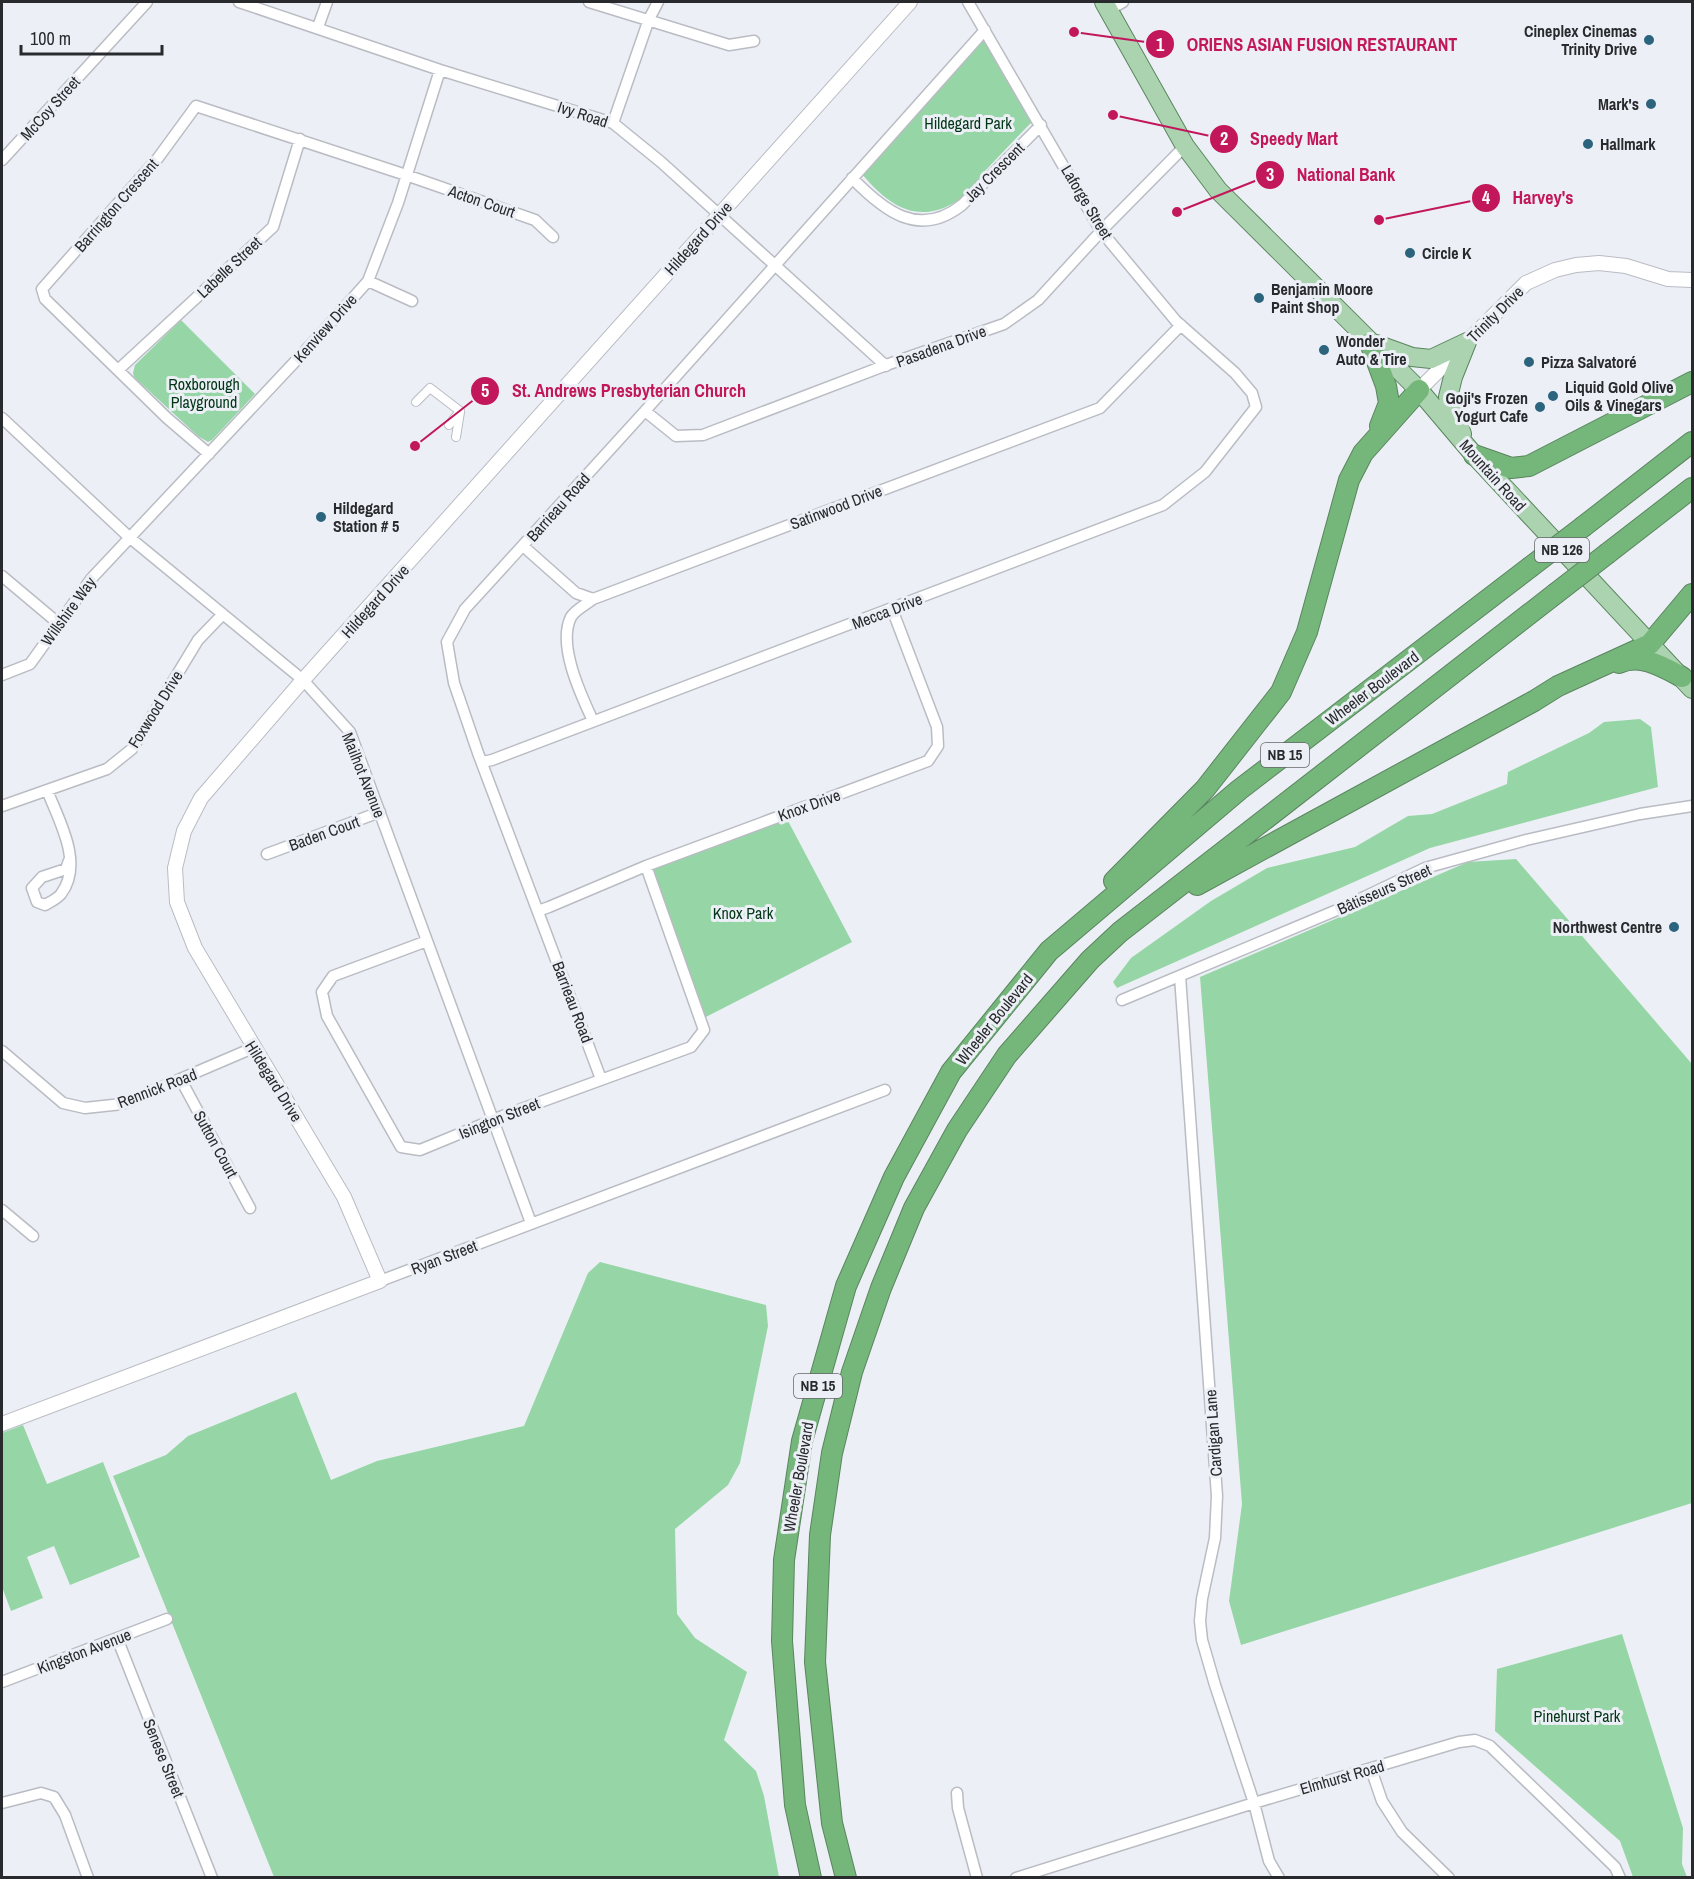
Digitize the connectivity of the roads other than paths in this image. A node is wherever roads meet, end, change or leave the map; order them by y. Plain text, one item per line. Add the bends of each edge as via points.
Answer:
1 (147, 2) edge
2 (239, 2) edge
3 (327, 2) edge
4 (590, 2) edge
5 (658, 2) edge
6 (910, 2) edge
7 (968, 2) edge
8 (1112, 4) edge
9 (649, 20) junction
10 (318, 27) junction
11 (985, 30) junction
12 (754, 42) dead end
13 (441, 70) junction
14 (613, 123) junction
15 (1041, 124) junction
16 (300, 140) junction
17 (1185, 146) junction
18 (2, 160) edge
19 (406, 175) junction
20 (852, 178) junction
21 (719, 214) junction
22 (1101, 231) junction
23 (553, 237) dead end
24 (774, 265) junction
25 (1692, 280) edge
26 (368, 281) junction
27 (412, 301) dead end
28 (1181, 325) junction
29 (1467, 342) junction
30 (1370, 343) junction
31 (886, 366) junction
32 (118, 370) junction
33 (1692, 382) edge
34 (1419, 390) junction
35 (416, 402) dead end
36 (1256, 407) joint
37 (460, 411) junction
38 (645, 411) junction
39 (2, 418) edge
40 (449, 425) dead end
41 (456, 437) dead end
42 (1374, 440) junction
43 (1692, 442) edge
44 (1470, 450) junction
45 (209, 454) junction
46 (1692, 488) edge
47 (129, 537) junction
48 (523, 546) junction
49 (2, 576) edge
50 (1692, 594) edge
51 (593, 599) junction
52 (892, 609) junction
53 (223, 614) junction
54 (58, 623) junction
55 (1650, 644) junction
56 (2, 675) edge
57 (303, 680) junction
58 (1688, 683) edge
59 (1534, 701) junction
60 (593, 721) junction
61 (482, 762) junction
62 (47, 790) junction
63 (2, 806) edge
64 (1692, 806) edge
65 (380, 812) junction
66 (267, 854) dead end
67 (70, 858) junction
68 (646, 866) junction
69 (538, 911) junction
70 (427, 941) junction
71 (1049, 951) junction
72 (1090, 960) junction
73 (1180, 976) junction
74 (1122, 1000) dead end
75 (255, 1047) junction
76 (2, 1051) edge
77 (602, 1079) junction
78 (181, 1080) junction
79 (885, 1090) dead end
80 (493, 1121) junction
81 (250, 1208) dead end
82 (2, 1210) edge
83 (531, 1224) junction
84 (33, 1236) dead end
85 (380, 1281) junction
86 (2, 1424) edge
87 (166, 1619) dead end
88 (117, 1638) junction
89 (2, 1682) edge
90 (1371, 1769) junction
91 (957, 1793) dead end
92 (2, 1803) edge
93 (1254, 1803) junction
94 (88, 1878) edge
95 (212, 1878) edge
96 (811, 1878) edge
97 (846, 1878) edge
98 (977, 1878) edge
99 (1016, 1878) edge
100 (1279, 1878) edge
101 (1449, 1878) edge
102 (1620, 1878) edge

1 - 18 street, McCoy Street
2 - 10 street, Ivy Road
3 - 10 street
4 - 9 street
5 - 9 street
6 - 21 street, Hildegard Drive
7 - 11 street, Laforge Street
8 - 17 main road, Mountain Road / NB 126
9 - 12 street via 729,45
9 - 14 street
10 - 13 street, Ivy Road
11 - 15 street, Laforge Street
11 - 20 street, Barrieau Road
13 - 14 street, Ivy Road
13 - 19 street, Kenview Drive
14 - 21 street, Ivy Road
15 - 20 street, Jay Crescent via 962,205 927,221 909,220 887,210
15 - 22 street, Laforge Street
16 - 19 street, Barrington Crescent
16 - 32 street, Labelle Street via 273,227
16 - 32 street, Barrington Crescent via 196,106 158,158 42,289 45,299
17 - 22 street, Pasadena Drive
17 - 30 main road, Mountain Road / NB 126 via 1218,189
19 - 23 street, Acton Court via 535,220
19 - 26 street, Kenview Drive
20 - 24 street, Barrieau Road
21 - 24 street, Ivy Road
21 - 57 street, Hildegard Drive
22 - 28 street, Laforge Street
22 - 31 street, Pasadena Drive via 1038,300 1004,324
24 - 31 street, Ivy Road
24 - 38 street, Barrieau Road
25 - 29 street, Trinity Drive via 1668,279 1626,266 1599,263 1555,270 1526,283
26 - 27 street
26 - 45 street, Kenview Drive
28 - 36 street, Laforge Street via 1235,373 1252,393
28 - 51 street, Satinwood Drive via 1100,408
29 - 30 main road via 1431,359
29 - 34 street, Trinity Drive
29 - 44 main road via 1448,397
30 - 34 main road, Mountain Road / NB 126
30 - 42 highway via 1389,403
31 - 38 street, Pasadena Drive via 703,435 676,436
32 - 45 street, Barrington Crescent
33 - 44 highway via 1529,466 1511,468
34 - 42 highway
34 - 44 main road, Mountain Road / NB 126
35 - 37 street via 430,388
36 - 52 street, Mecca Drive via 1205,472 1163,505
37 - 40 street
37 - 41 street
38 - 48 street, Barrieau Road
39 - 47 street, Mailhot Avenue
42 - 71 highway via 1349,480 1307,632 1281,692 1205,789
43 - 71 highway, Wheeler Boulevard / NB 15, bridge via 1239,790
44 - 55 main road, Mountain Road / NB 126
45 - 47 street, Kenview Drive
46 - 72 highway, Wheeler Boulevard / NB 15, bridge via 1120,932
47 - 53 street, Mailhot Avenue
47 - 54 street, Willshire Way
48 - 51 street via 576,592
48 - 61 street, Barrieau Road via 465,609 447,642 453,683
49 - 54 street
50 - 55 highway
51 - 60 street, Satinwood Drive via 572,615 566,634 574,678
52 - 60 street, Mecca Drive
52 - 68 street, Knox Drive via 937,727 938,746 928,761
53 - 57 street, Mailhot Avenue
53 - 62 street, Foxwood Drive via 198,640 132,749 107,769
54 - 56 street, Willshire Way via 30,664
55 - 58 main road, Mountain Road / NB 126
55 - 59 highway
57 - 65 street, Mailhot Avenue via 350,732
57 - 75 street, Hildegard Drive via 201,798 184,831 175,868 177,902 195,948
58 - 59 highway via 1652,662 1627,659
59 - 72 highway via 1200,882
60 - 61 street, Mecca Drive
61 - 69 street, Barrieau Road
62 - 63 street, Foxwood Drive
62 - 67 street via 68,842
64 - 73 street, Bâtisseurs Street via 1526,840 1425,868
65 - 66 street, Baden Court
65 - 70 street, Mailhot Avenue
67 - 67 street via 66,869 42,877 32,888 37,902 45,905 59,896 69,880
68 - 69 street, Knox Drive
68 - 77 street, Isington Street via 704,1030 691,1047
69 - 77 street, Barrieau Road
70 - 80 street, Mailhot Avenue
70 - 80 street, Isington Street via 333,976 322,992 327,1016 400,1147 420,1150
71 - 96 highway, Wheeler Boulevard / NB 15 via 951,1072 894,1177 846,1286 802,1441 784,1560 782,1641 795,1805
72 - 97 highway, Wheeler Boulevard / NB 15 via 1007,1056 957,1130 914,1208 852,1372 832,1453 820,1535 814,1662 832,1823
73 - 74 street, Bâtisseurs Street
73 - 93 street, Cardigan Lane via 1217,1496 1215,1538 1200,1621 1215,1685
75 - 78 street, Rennick Road
75 - 85 street, Hildegard Drive via 344,1197
76 - 78 street, Rennick Road via 63,1103 85,1108 122,1104
77 - 80 street, Isington Street
78 - 81 street, Sutton Court
79 - 83 street, Ryan Street
80 - 83 street, Mailhot Avenue
82 - 84 street
83 - 85 street, Ryan Street
85 - 86 street, Ryan Street
87 - 88 street, Kingston Avenue
88 - 89 street, Kingston Avenue
88 - 95 street, Senese Street
90 - 93 street, Elmhurst Road
90 - 101 street via 1382,1801 1402,1832
90 - 102 street, Elmhurst Road via 1459,1742 1475,1740 1490,1746 1615,1867
91 - 98 street
92 - 94 street via 41,1793 54,1797 65,1815
93 - 99 street, Elmhurst Road
93 - 100 street, Cardigan Lane via 1269,1861

